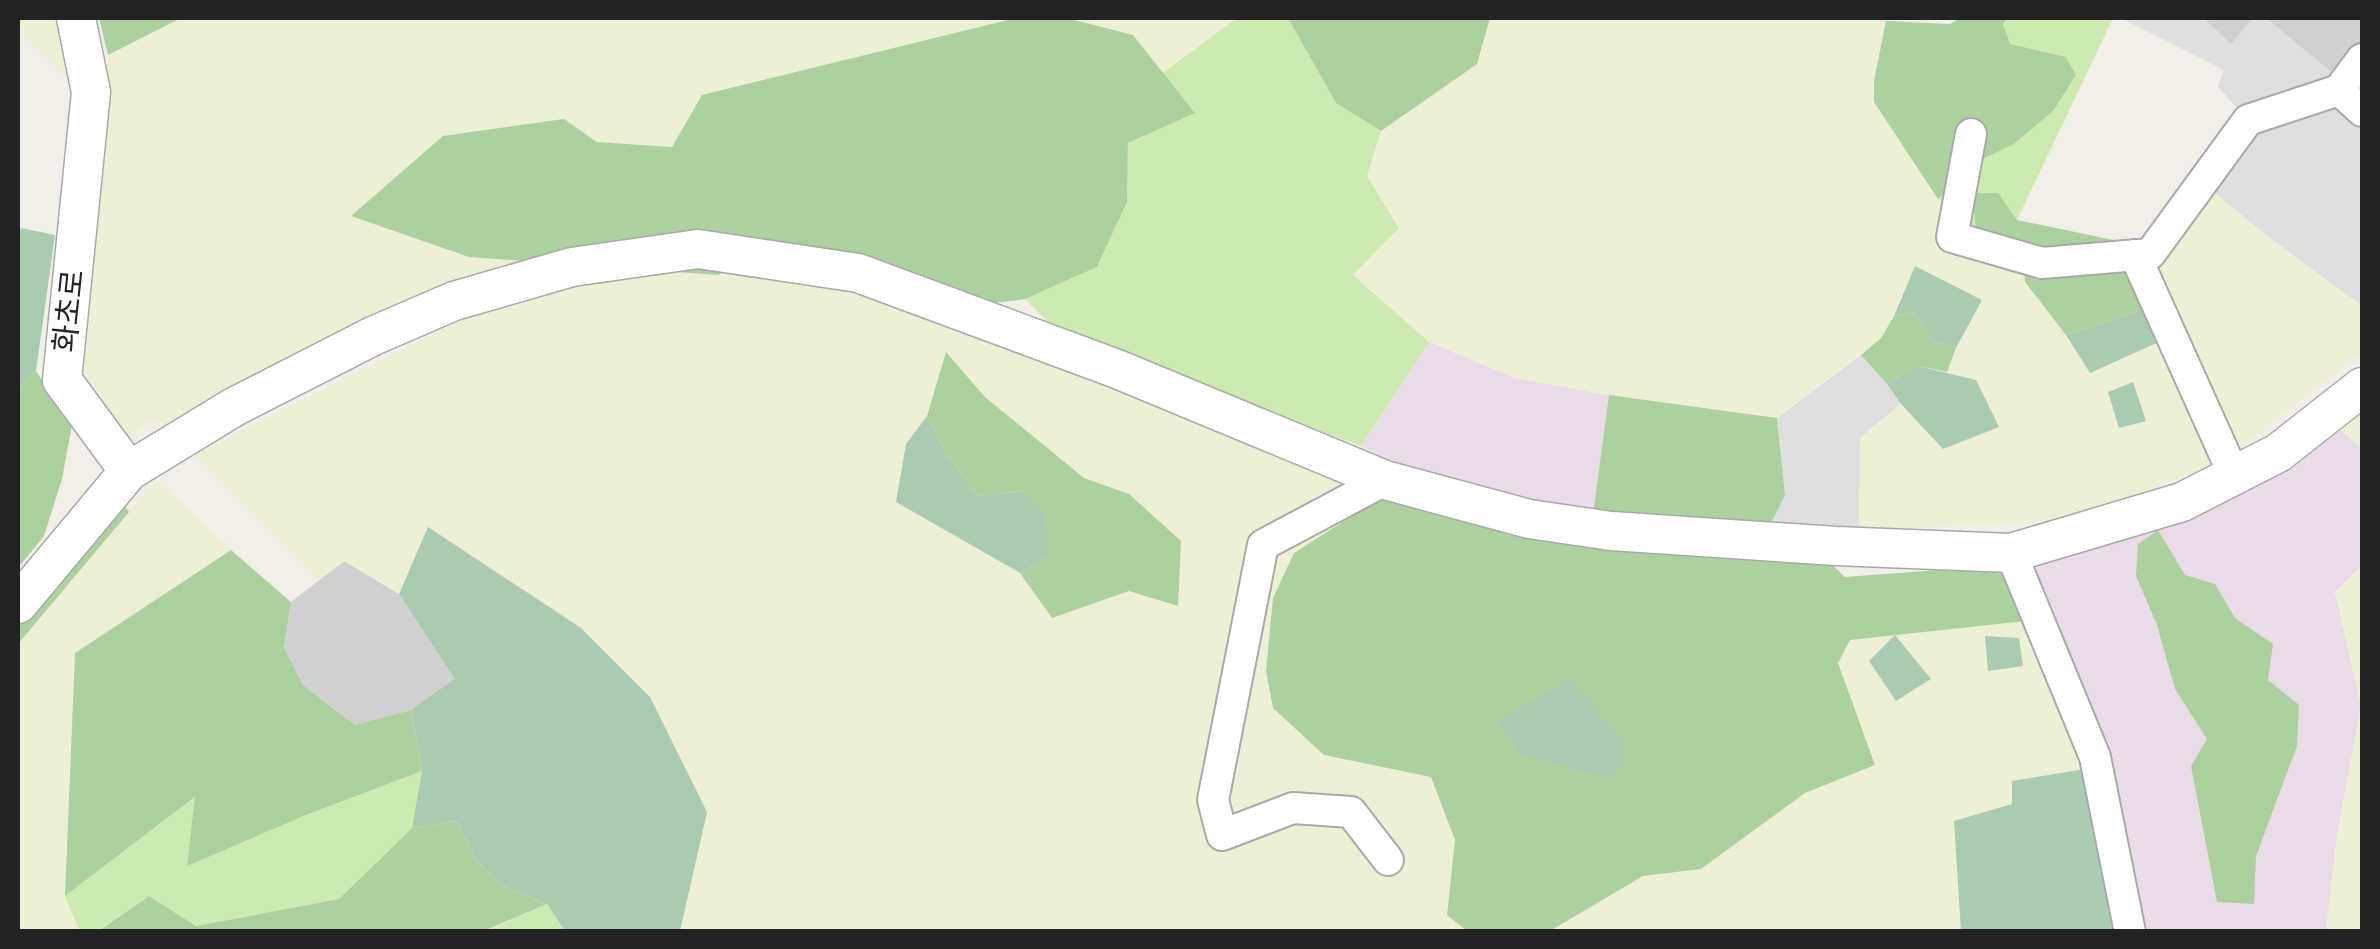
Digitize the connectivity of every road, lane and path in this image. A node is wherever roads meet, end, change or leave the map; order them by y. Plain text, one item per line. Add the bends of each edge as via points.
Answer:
1 (76, 18) edge
2 (2362, 59) edge
3 (2340, 90) junction
4 (2362, 111) edge
5 (1971, 134) dead end
6 (2135, 255) junction
7 (2362, 387) edge
8 (128, 471) junction
9 (2234, 475) junction
10 (1385, 480) junction
11 (2010, 553) junction
12 (18, 604) edge
13 (1388, 860) dead end
14 (2130, 932) edge

1 - 8 street, 화초로 via 90,92 62,380
2 - 3 street
3 - 4 street
3 - 6 street via 2248,120 2150,254
5 - 6 street via 1952,237 2042,263
6 - 9 street
7 - 9 street via 2278,453
8 - 10 street via 234,407 454,302 572,267 698,249 858,273 1118,369
8 - 12 street
9 - 11 street via 2182,502
10 - 11 street via 1528,519 1611,532
10 - 13 street via 1262,545 1213,800 1222,835 1293,808 1350,812
11 - 14 street via 2095,757

